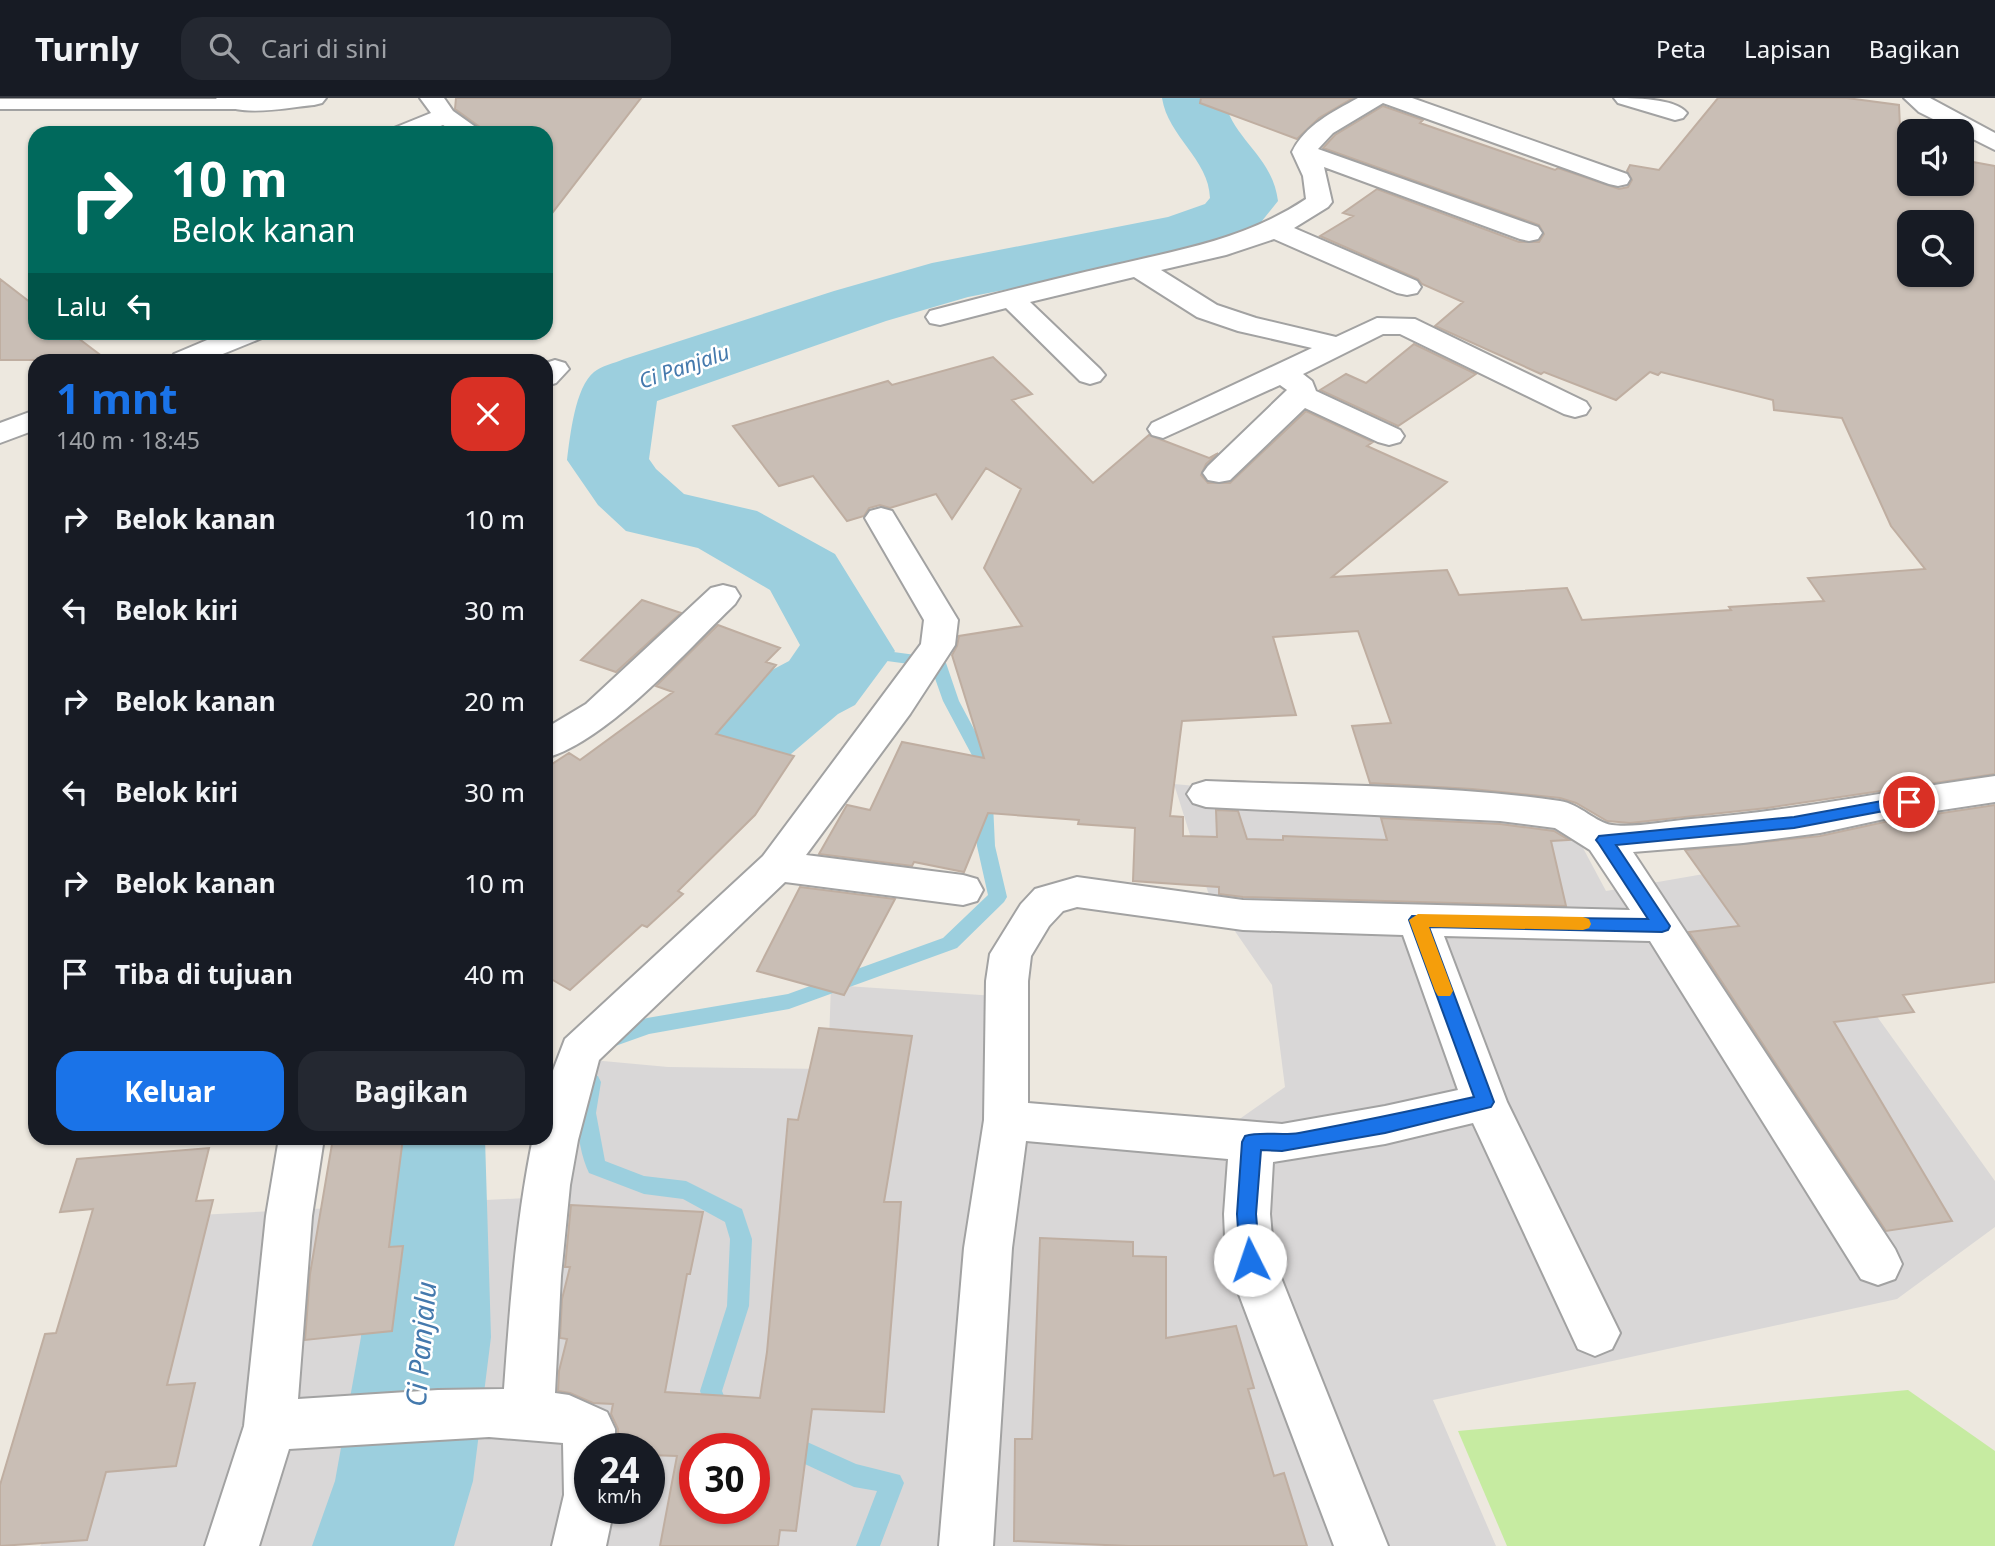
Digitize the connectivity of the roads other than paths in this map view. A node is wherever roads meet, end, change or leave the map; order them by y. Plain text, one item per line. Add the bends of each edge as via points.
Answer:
1 (314, 98) edge
2 (1376, 98) edge
3 (1390, 98) edge
4 (1626, 98) edge
5 (1916, 98) edge
6 (1923, 98) edge
7 (235, 101) edge
8 (0, 104) edge
9 (438, 107) edge
10 (1675, 113) dead end
11 (412, 126) edge
12 (463, 126) edge
13 (1995, 132) edge
14 (1995, 143) edge
15 (1304, 152) junction
16 (1618, 179) dead end
17 (1276, 230) junction
18 (1529, 233) dead end
19 (1139, 268) junction
20 (1407, 287) dead end
21 (1010, 298) junction
22 (940, 317) dead end
23 (233, 340) edge
24 (1340, 346) junction
25 (199, 354) edge
26 (1090, 375) dead end
27 (1291, 384) junction
28 (1575, 408) dead end
29 (28, 422) edge
30 (1163, 429) dead end
31 (0, 434) edge
32 (1389, 436) dead end
33 (1219, 473) dead end
34 (881, 518) dead end
35 (723, 596) dead end
36 (553, 741) edge
37 (1995, 789) edge
38 (1206, 794) dead end
39 (1604, 840) junction
40 (777, 866) junction
41 (963, 890) dead end
42 (1418, 920) junction
43 (1662, 926) junction
44 (1485, 1102) junction
45 (1006, 1120) junction
46 (1252, 1142) junction
47 (300, 1145) edge
48 (1878, 1264) dead end
49 (1595, 1333) dead end
50 (509, 1412) junction
51 (270, 1426) junction
52 (232, 1546) edge
53 (579, 1546) edge
54 (966, 1546) edge
55 (1361, 1546) edge

1 - 7 street
2 - 15 street via 1324,128 1306,144
3 - 16 street
4 - 10 street
5 - 14 street
6 - 13 street
7 - 8 lane
9 - 11 street
9 - 12 street
15 - 17 street via 1314,170 1319,202
15 - 18 street
17 - 19 street via 1229,247
17 - 20 street
19 - 21 street
19 - 24 street via 1207,311
21 - 22 street
21 - 26 street
23 - 25 street
24 - 27 street
24 - 28 street via 1377,326 1405,325
27 - 30 street
27 - 32 street
27 - 33 street
29 - 31 street
34 - 40 street via 941,620 938,645
35 - 36 street via 598,713
37 - 39 street via 1820,819
38 - 39 street via 1564,814
39 - 43 street
40 - 41 street
40 - 50 street via 580,1051 567,1089 545,1197
42 - 43 street
42 - 44 street
42 - 45 street via 1243,915 1077,892 1049,900 1011,954
43 - 48 street
44 - 46 street via 1282,1143
44 - 49 street
45 - 46 street
45 - 54 street via 988,1248
46 - 55 street via 1247,1214 1250,1260
47 - 51 street
50 - 51 street
50 - 53 street via 565,1416 589,1429 590,1495
51 - 52 street

